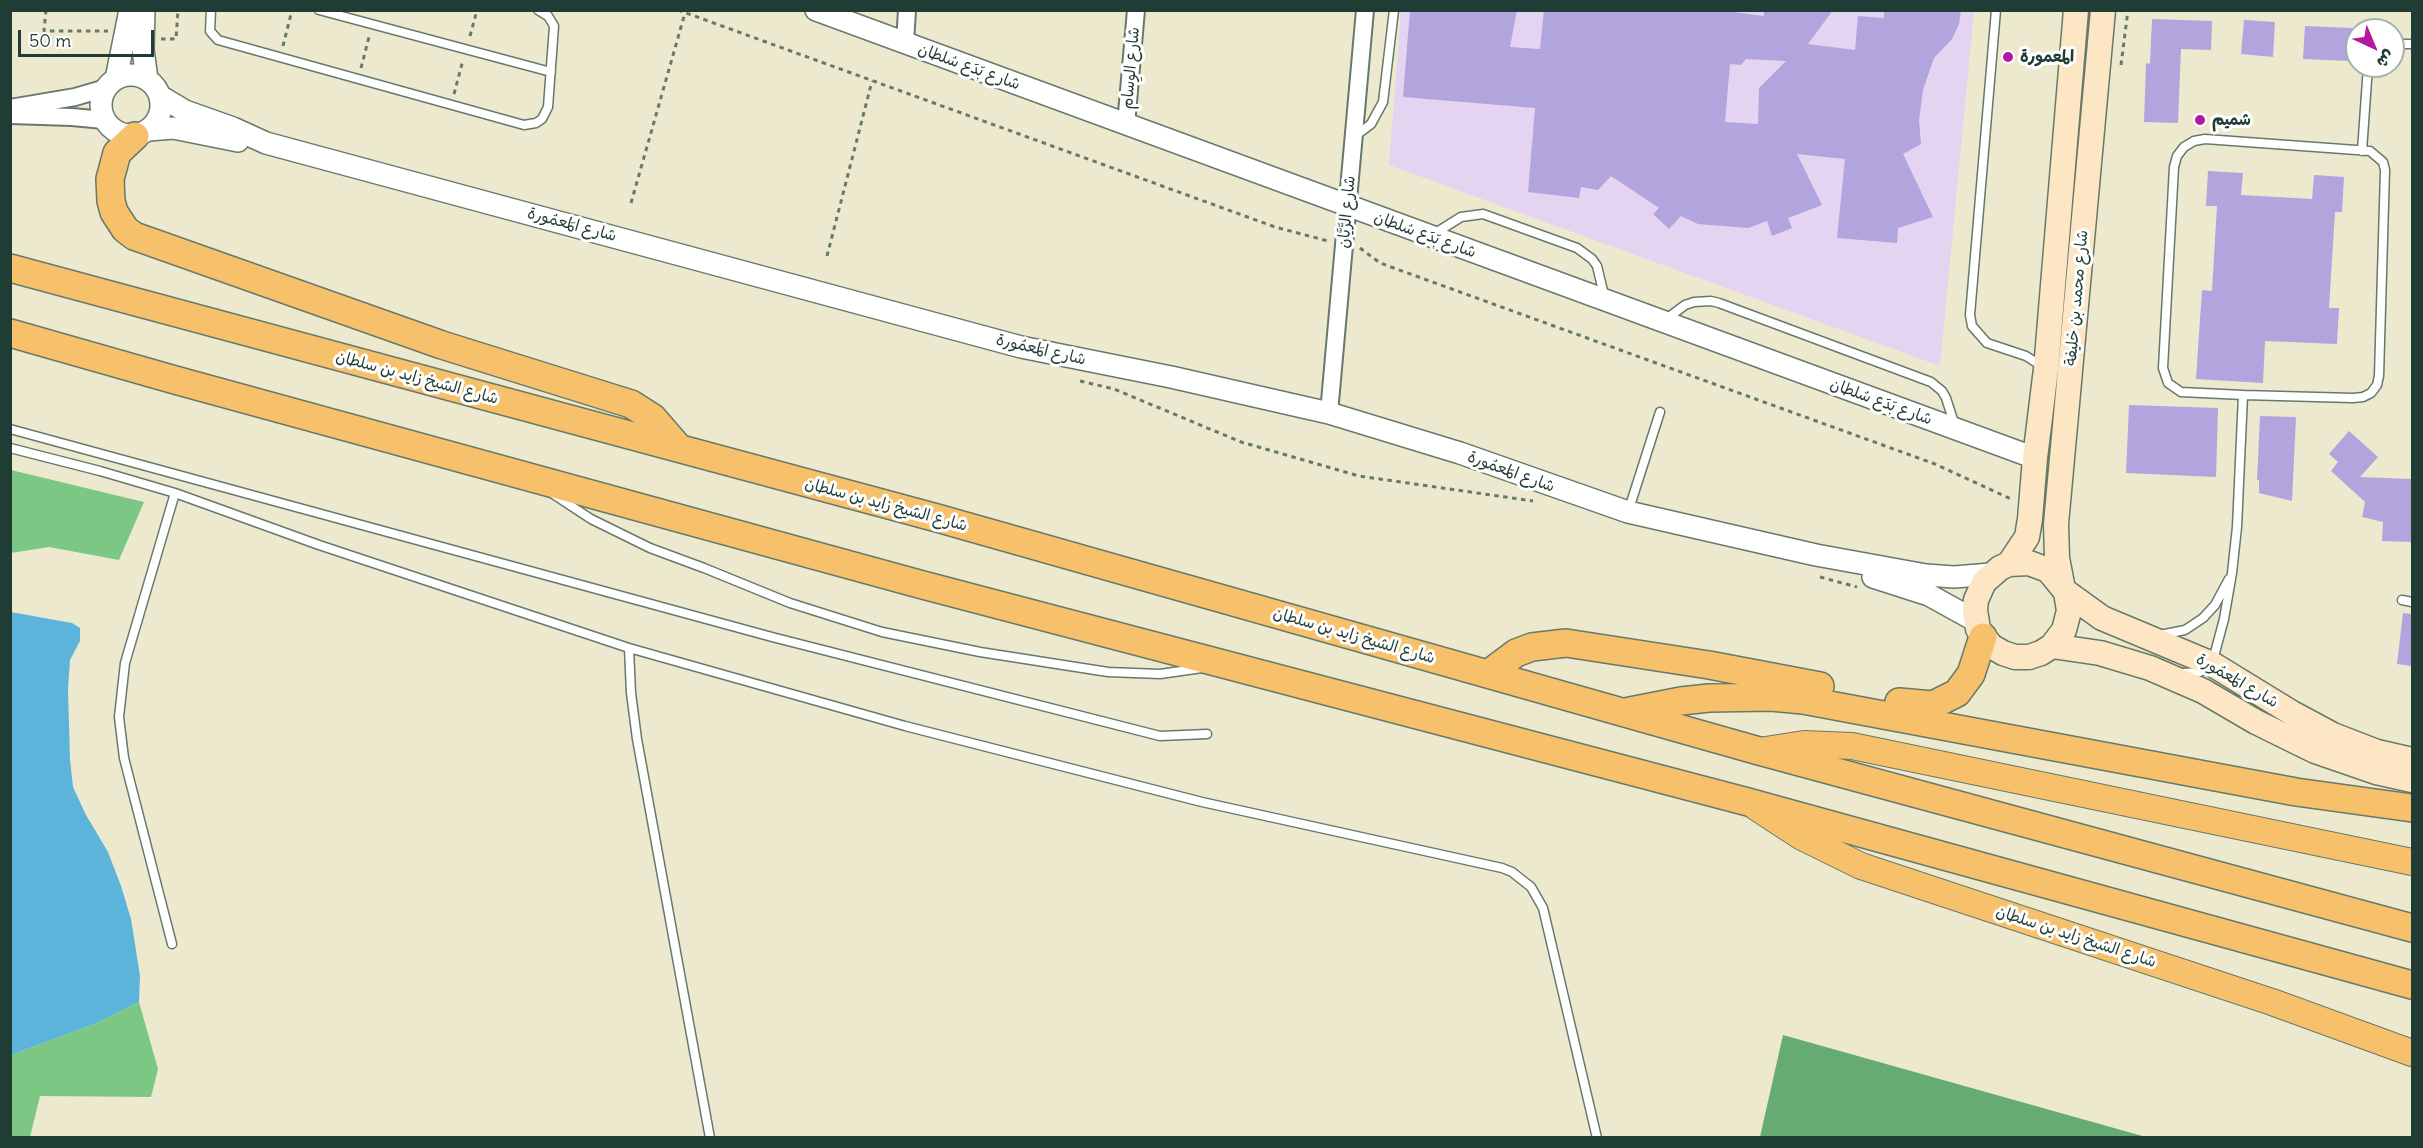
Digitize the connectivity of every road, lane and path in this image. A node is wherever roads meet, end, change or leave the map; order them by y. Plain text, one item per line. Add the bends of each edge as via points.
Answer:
1 (46, 10) edge
2 (130, 10) edge
3 (144, 10) edge
4 (178, 10) edge
5 (211, 10) edge
6 (291, 10) edge
7 (319, 10) edge
8 (538, 10) edge
9 (678, 10) edge
10 (816, 10) edge
11 (908, 10) edge
12 (1136, 10) edge
13 (1365, 10) edge
14 (1394, 10) edge
15 (1996, 10) edge
16 (2076, 10) edge
17 (2103, 10) edge
18 (685, 13) junction
19 (373, 25) junction
20 (116, 31) dead end
21 (154, 39) dead end
22 (905, 43) junction
23 (280, 57) junction
24 (551, 72) junction
25 (2367, 78) edge
26 (358, 79) junction
27 (147, 80) junction
28 (872, 81) junction
29 (111, 83) junction
30 (160, 96) junction
31 (10, 108) edge
32 (10, 115) edge
33 (104, 120) junction
34 (1126, 125) junction
35 (142, 133) junction
36 (1354, 136) junction
37 (266, 142) junction
38 (2362, 151) junction
39 (631, 203) dead end
40 (1347, 207) junction
41 (1429, 237) junction
42 (1328, 241) dead end
43 (1358, 246) dead end
44 (827, 256) dead end
45 (10, 268) edge
46 (1606, 301) junction
47 (1662, 322) junction
48 (10, 333) edge
49 (2046, 369) junction
50 (1071, 378) dead end
51 (2243, 395) junction
52 (1660, 412) dead end
53 (1329, 413) junction
54 (10, 429) edge
55 (1956, 429) junction
56 (10, 448) edge
57 (679, 448) junction
58 (2034, 458) junction
59 (531, 477) junction
60 (175, 494) junction
61 (1533, 501) dead end
62 (2018, 502) dead end
63 (1628, 512) junction
64 (1816, 566) junction
65 (2000, 569) junction
66 (2232, 573) junction
67 (1860, 588) dead end
68 (2064, 588) junction
69 (2402, 600) dead end
70 (2412, 602) edge
71 (1979, 629) junction
72 (2146, 636) junction
73 (2052, 646) junction
74 (629, 648) junction
75 (1218, 664) junction
76 (2212, 664) junction
77 (2153, 669) junction
78 (1488, 674) junction
79 (1625, 712) junction
80 (1207, 734) dead end
81 (1760, 751) junction
82 (2412, 760) edge
83 (2412, 780) edge
84 (1748, 802) junction
85 (2412, 808) edge
86 (2412, 862) edge
87 (2412, 928) edge
88 (172, 944) dead end
89 (2412, 986) edge
90 (2412, 1053) edge
91 (710, 1137) edge
92 (1598, 1137) edge

1 - 20 path via 44,31
2 - 29 street
3 - 27 street
4 - 21 path via 176,39
5 - 23 lane via 209,27 214,38
6 - 23 path
7 - 19 lane
8 - 24 lane via 554,26
9 - 18 path
10 - 22 street, شارع بَدَع سُلطان
11 - 22 street
12 - 34 street, شارع الوِسام
13 - 36 street, شارع الرَّيَّان
14 - 36 lane via 1383,102 1371,124
15 - 49 lane via 1970,315 1972,326 1987,343 2026,356
16 - 49 main road, شارع محمد بن خليفة
17 - 68 main road, شارع محمد بن خليفة via 2056,524 2057,558
18 - 28 path
18 - 39 path
19 - 24 lane
19 - 26 path
22 - 34 street, شارع بَدَع سُلطان
23 - 26 lane
24 - 26 lane via 546,114 530,125
25 - 38 lane
27 - 29 street via 126,75
27 - 30 street
28 - 42 path via 1275,227
28 - 44 path
29 - 31 street via 75,97
29 - 33 street via 101,98
30 - 35 street via 158,121
30 - 37 street, شارع المَعمُورة via 185,111
32 - 33 street
33 - 35 street via 123,135
34 - 40 street, شارع بَدَع سُلطان
35 - 37 street, شارع المَعمُورة via 173,128 242,142
35 - 57 highway via 117,153 110,179 114,212 134,236 442,345 631,404 654,418
36 - 40 street, شارع الرَّيَّان
37 - 53 street, شارع المَعمُورة via 1021,347 1171,376
38 - 51 lane via 2377,156 2385,170 2377,385 2371,393 2354,398
38 - 51 lane via 2205,139 2184,147 2178,156 2174,167 2164,376 2181,392
40 - 41 street, شارع بَدَع سُلطان
40 - 53 street, شارع الرَّيَّان
41 - 46 street, شارع بَدَع سُلطان
41 - 46 lane via 1461,217 1472,214 1493,218 1585,253 1601,275
43 - 62 path via 1380,263 1935,464
45 - 57 highway, شارع الشيخ زايد بن سلطان
46 - 47 street, شارع بَدَع سُلطان
47 - 55 street, شارع بَدَع سُلطان
47 - 55 lane via 1694,302 1719,303 1931,382 1946,398
48 - 59 highway, شارع الشيخ زايد بن سلطان
49 - 58 main road, شارع محمد بن خليفة
50 - 61 path via 1114,389 1241,442 1359,476
51 - 66 lane
52 - 63 lane
53 - 63 street, شارع المَعمُورة via 1460,453
54 - 80 lane via 783,640 1160,736
55 - 58 street, شارع بَدَع سُلطان
56 - 60 lane
57 - 78 highway, شارع الشيخ زايد بن سلطان
58 - 65 main road, شارع محمد بن خليفة via 2027,537
59 - 75 highway, شارع الشيخ زايد بن سلطان
59 - 75 lane via 591,519 650,548 790,603 882,632 931,644 1108,672 1160,674
60 - 74 lane
60 - 88 lane via 125,663 119,717 124,758
63 - 64 street, شارع المَعمُورة
64 - 65 street, شارع المَعمُورة via 1940,577
64 - 67 path
64 - 71 street, شارع المَعمُورة via 1929,595
65 - 68 main road via 2029,563 2048,570
65 - 71 main road via 1979,590 1974,610
66 - 72 lane via 2215,605 2196,624 2172,634
66 - 76 lane
68 - 72 main road, شارع المَعمُورة via 2102,618
68 - 73 main road via 2069,611 2064,630
69 - 70 lane
71 - 73 main road via 1991,646 2015,657 2029,657
71 - 78 highway via 1976,661 1964,687 1933,705 1566,643 1524,650
72 - 76 main road, شارع المَعمُورة
73 - 77 main road, شارع المَعمُورة via 2100,653
74 - 91 lane via 635,727
74 - 92 lane via 1053,765 1512,872 1531,887 1543,908
75 - 84 highway, شارع الشيخ زايد بن سلطان
76 - 77 lane via 2194,673
76 - 82 main road, شارع المَعمُورة via 2333,735
77 - 83 main road, شارع المَعمُورة via 2203,691 2315,752
78 - 79 highway, شارع الشيخ زايد بن سلطان
79 - 81 highway, شارع الشيخ زايد بن سلطان
79 - 85 highway via 1709,698 1803,700 2296,792
81 - 86 main road, شارع الشيخ زايد بن سلطان via 1804,744 1852,746
81 - 87 highway, شارع الشيخ زايد بن سلطان
84 - 89 highway, شارع الشيخ زايد بن سلطان
84 - 90 main road, شارع الشيخ زايد بن سلطان via 1802,837 1861,866 2272,1002

